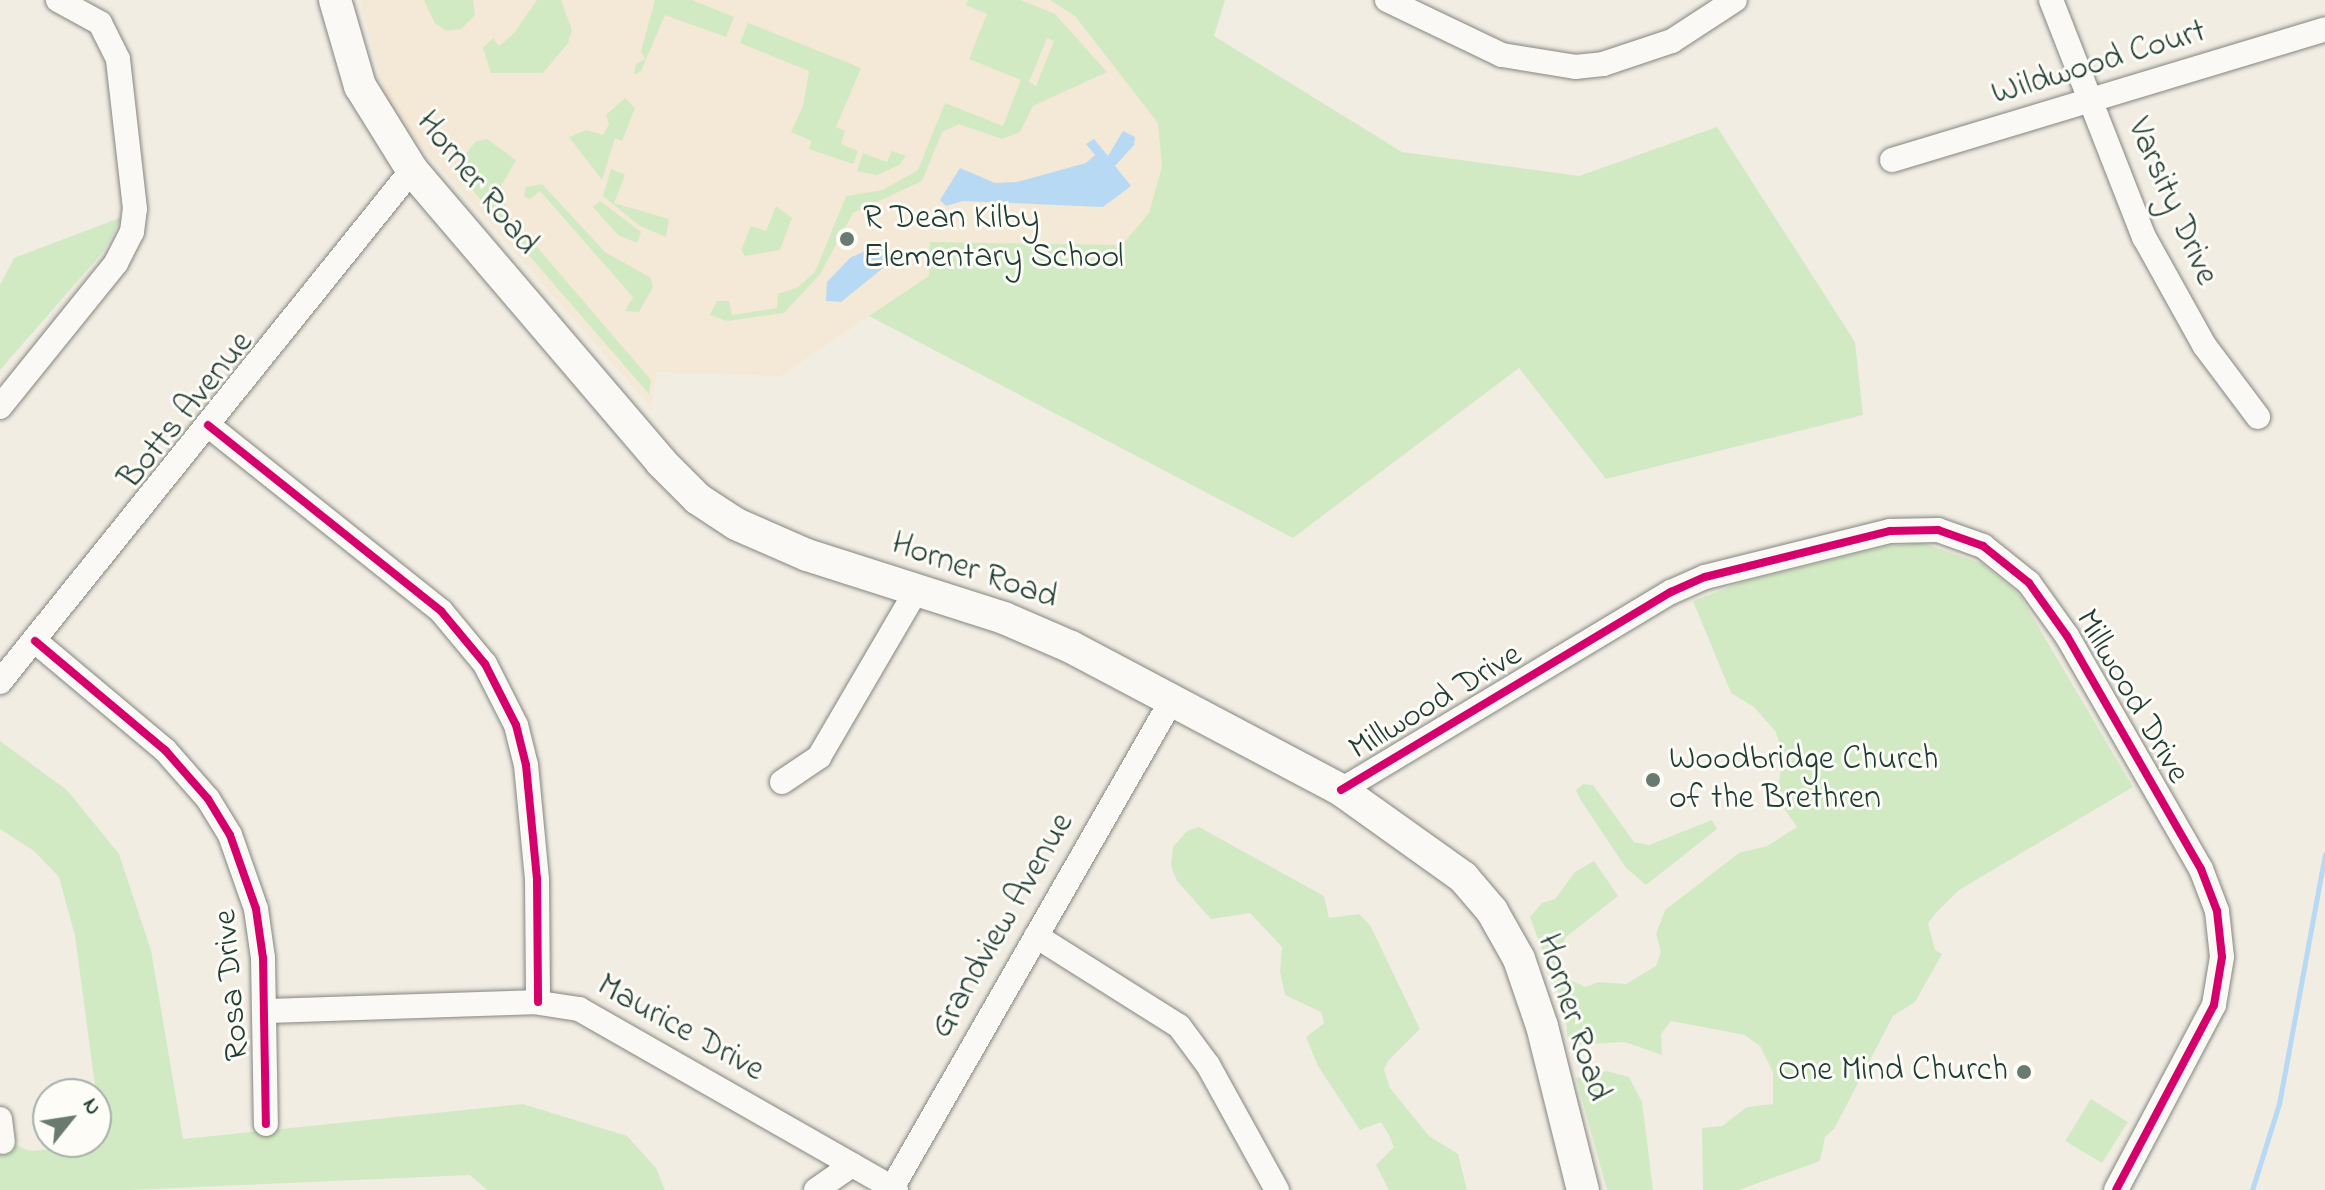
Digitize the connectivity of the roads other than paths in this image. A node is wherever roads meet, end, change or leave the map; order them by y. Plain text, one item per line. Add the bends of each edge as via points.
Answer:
1 (58, 0) edge
2 (335, 0) edge
3 (1387, 0) edge
4 (1735, 0) edge
5 (2051, 0) edge
6 (2325, 29) edge
7 (2090, 104) junction
8 (1892, 160) dead end
9 (412, 170) junction
10 (0, 407) edge
11 (2258, 417) dead end
12 (208, 425) junction
13 (916, 591) junction
14 (35, 641) junction
15 (0, 682) edge
16 (1173, 698) junction
17 (782, 782) dead end
18 (1341, 790) junction
19 (1036, 936) junction
20 (538, 1002) junction
21 (268, 1011) junction
22 (266, 1124) dead end
23 (852, 1165) junction
24 (894, 1189) edge
25 (816, 1190) edge
26 (1277, 1190) edge
27 (1583, 1190) edge
28 (2116, 1190) edge

1 - 10 street via 85,10 100,23 118,59 135,209 132,232 116,263
2 - 9 main road, Horner Road via 360,86
3 - 4 street via 1502,55 1575,67 1603,64 1672,41
5 - 7 street, Varsity Drive
6 - 7 street, Wildwood Court
7 - 8 street, Wildwood Court
7 - 11 street, Varsity Drive via 2174,297
9 - 12 street, Botts Avenue
9 - 13 main road, Horner Road via 698,499 767,539
12 - 14 street, Botts Avenue
12 - 20 street via 441,611 491,674 516,725 526,765 537,879
13 - 16 main road, Horner Road via 1004,618
13 - 17 street via 819,757
14 - 15 street, Botts Avenue
14 - 21 street, Rosa Drive via 165,750 208,799 230,835 256,909
16 - 18 main road, Horner Road
16 - 19 street, Grandview Avenue
18 - 27 main road, Horner Road via 1445,861 1503,928 1542,1026
18 - 28 street, Millwood Drive via 1671,592 1705,577 1890,531 1938,530 1983,546 2029,583 2067,636 2201,869 2217,911 2222,957 2214,1005
19 - 24 street, Grandview Avenue
19 - 26 street via 1179,1026 1208,1065
20 - 21 street, Maurice Drive
20 - 23 street, Maurice Drive via 593,1015
21 - 22 street, Rosa Drive
23 - 24 street, Maurice Drive
23 - 25 street

